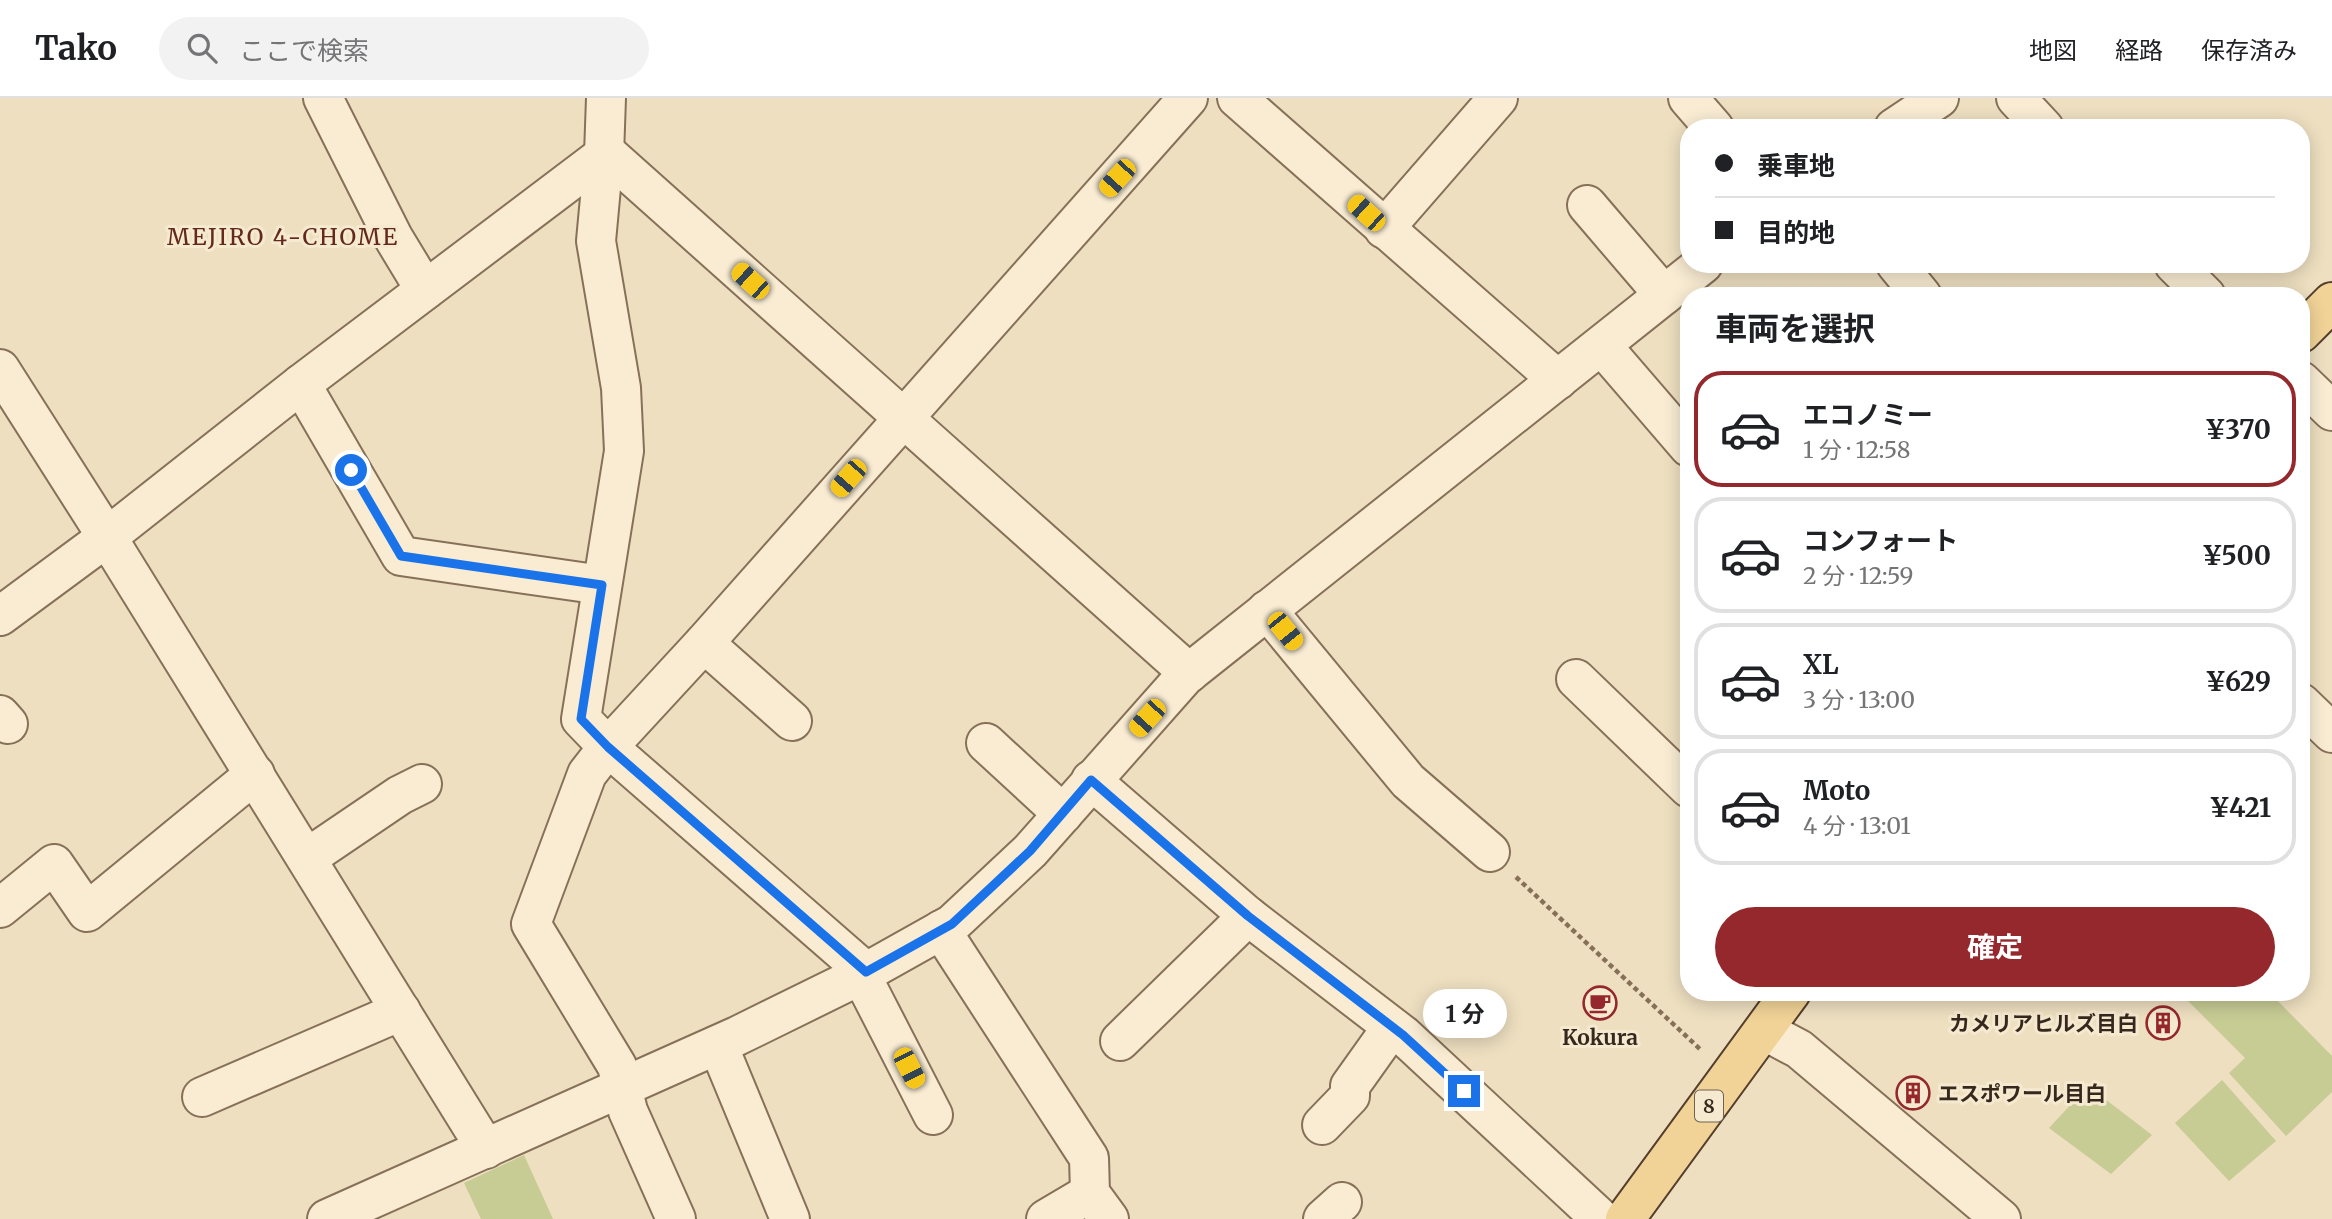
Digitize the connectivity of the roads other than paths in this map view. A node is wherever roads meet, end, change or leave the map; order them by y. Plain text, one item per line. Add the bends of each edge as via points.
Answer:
1 (323, 98) edge
2 (606, 98) edge
3 (1188, 98) edge
4 (1237, 98) edge
5 (1497, 98) edge
6 (1688, 98) edge
7 (1939, 98) edge
8 (2016, 98) edge
9 (1706, 119) edge
10 (1908, 119) edge
11 (2036, 119) edge
12 (604, 155) junction
13 (1587, 205) dead end
14 (1384, 229) junction
15 (1692, 273) edge
16 (1903, 273) edge
17 (1915, 287) edge
18 (425, 290) junction
19 (1664, 295) junction
20 (2332, 302) edge
21 (2310, 324) edge
22 (1602, 346) junction
23 (0, 369) edge
24 (1558, 380) junction
25 (300, 384) junction
26 (2310, 390) edge
27 (2332, 411) edge
28 (902, 417) junction
29 (1680, 437) edge
30 (107, 537) junction
31 (602, 585) junction
32 (1267, 610) junction
33 (0, 616) edge
34 (704, 643) junction
35 (1189, 673) junction
36 (1576, 679) dead end
37 (2310, 712) edge
38 (792, 721) dead end
39 (2332, 733) edge
40 (986, 743) dead end
41 (608, 747) junction
42 (255, 775) junction
43 (1680, 779) edge
44 (1091, 780) junction
45 (422, 784) dead end
46 (1063, 814) junction
47 (1490, 852) road end
48 (307, 858) junction
49 (0, 908) edge
50 (1248, 916) junction
51 (941, 930) junction
52 (864, 974) junction
53 (1785, 1001) edge
54 (401, 1011) junction
55 (1392, 1027) junction
56 (1765, 1031) junction
57 (1120, 1041) dead end
58 (718, 1045) junction
59 (624, 1088) junction
60 (202, 1097) dead end
61 (933, 1115) dead end
62 (1322, 1125) dead end
63 (486, 1149) junction
64 (1099, 1206) edge
65 (327, 1219) edge
66 (676, 1219) edge
67 (790, 1219) edge
68 (1046, 1219) edge
69 (1601, 1219) edge
70 (1626, 1219) edge
71 (2001, 1219) edge

1 - 18 street
2 - 12 street
3 - 28 street
4 - 14 street
5 - 14 street
6 - 9 street
7 - 10 street
8 - 11 street
12 - 18 street
12 - 28 street
12 - 31 street via 596,241 621,388 624,451
13 - 19 street
14 - 24 street
15 - 19 street
16 - 17 street
18 - 25 street
19 - 22 street
20 - 21 main road
22 - 24 street
22 - 29 street
23 - 30 street
24 - 32 street
25 - 30 street
25 - 31 street via 401,556
26 - 27 street
28 - 34 street
28 - 35 street
30 - 33 street
30 - 42 street
31 - 41 street via 581,719
32 - 35 street
32 - 47 street via 1408,781
34 - 38 street
34 - 41 street
35 - 44 street
36 - 43 street
37 - 39 street
40 - 46 street
41 - 52 street
41 - 59 street via 587,774 531,924 617,1066
42 - 48 street
42 - 49 street via 87,912 54,864
44 - 46 street
44 - 50 street
45 - 48 street
46 - 51 street via 1030,851
48 - 54 street
50 - 55 street
50 - 57 street
51 - 52 street
51 - 64 street via 1090,1158
52 - 58 street
52 - 61 street
53 - 56 main road, 8
54 - 60 street
54 - 63 street
55 - 62 street via 1350,1086 1349,1097
55 - 69 street
56 - 70 main road, 8
56 - 71 street via 1799,1049
58 - 59 street
58 - 67 street
59 - 63 street
59 - 66 street via 628,1111
63 - 65 street
64 - 68 street

